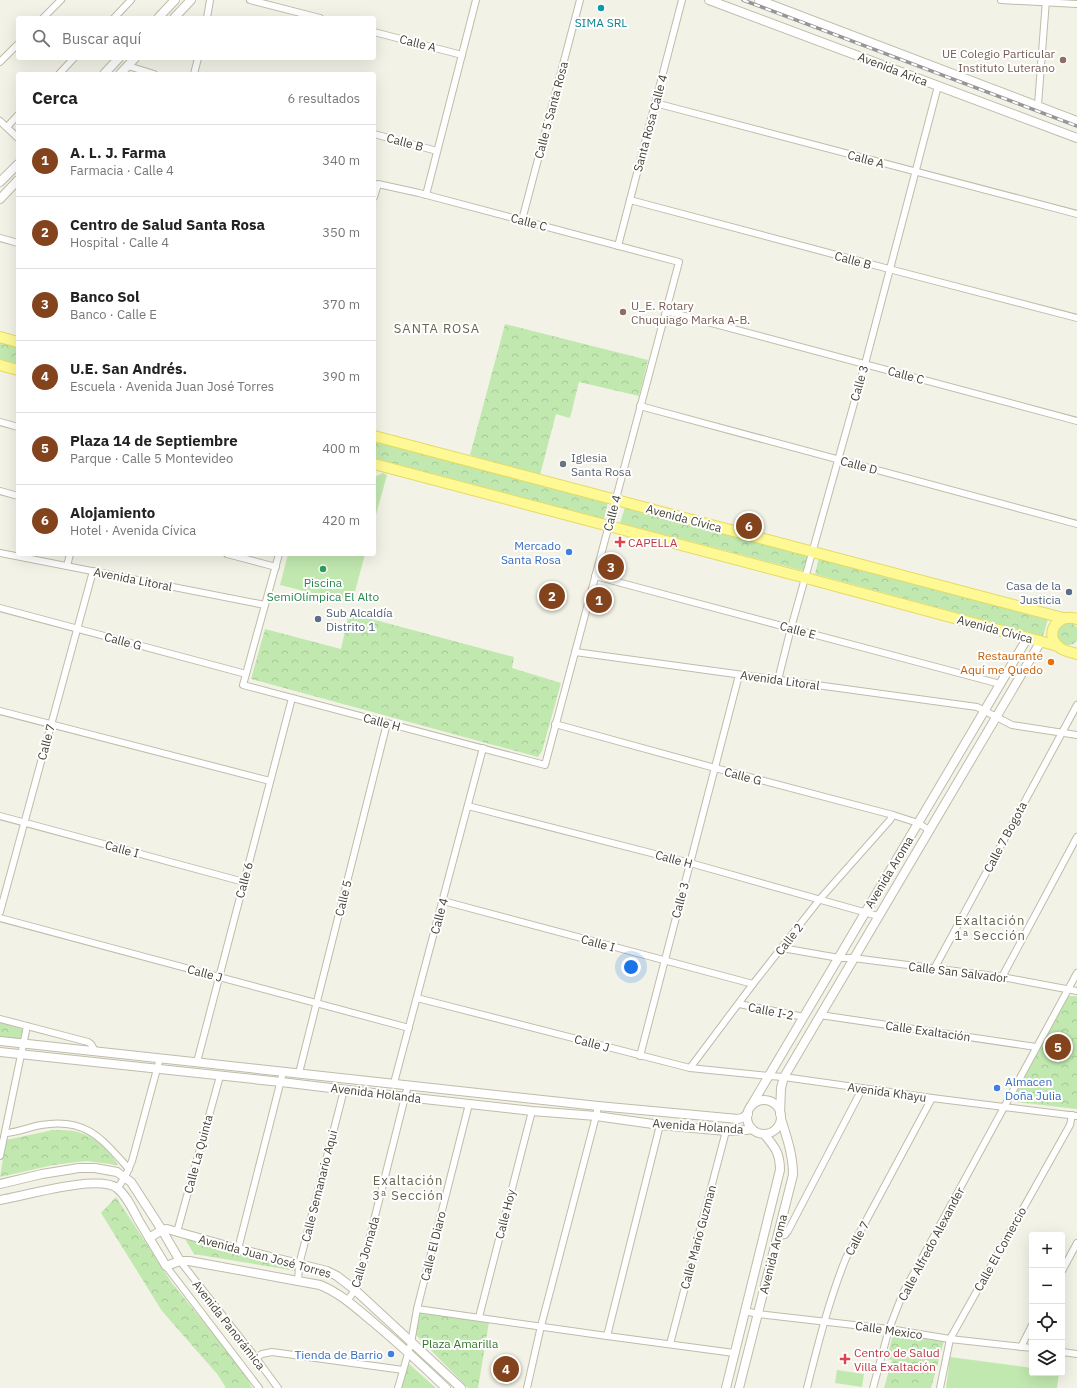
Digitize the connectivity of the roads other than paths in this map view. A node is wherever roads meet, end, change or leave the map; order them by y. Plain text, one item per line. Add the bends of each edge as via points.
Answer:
1 (61, 0) edge
2 (131, 0) edge
3 (175, 0) edge
4 (191, 0) edge
5 (210, 0) edge
6 (250, 0) edge
7 (476, 0) edge
8 (580, 0) edge
9 (682, 0) edge
10 (709, 0) edge
11 (759, 0) edge
12 (1001, 0) edge
13 (1046, 1) edge
14 (1077, 4) edge
15 (45, 16) edge
16 (116, 16) edge
17 (160, 16) edge
18 (176, 16) edge
19 (207, 16) edge
20 (312, 16) edge
21 (376, 33) edge
22 (16, 46) edge
23 (462, 55) junction
24 (72, 60) edge
25 (117, 60) edge
26 (133, 60) edge
27 (198, 60) edge
28 (0, 62) edge
29 (128, 66) junction
30 (61, 72) edge
31 (106, 72) edge
32 (122, 72) edge
33 (148, 72) edge
34 (194, 72) edge
35 (938, 86) junction
36 (655, 104) junction
37 (1038, 105) junction
38 (16, 117) edge
39 (0, 121) edge
40 (1077, 121) edge
41 (7, 127) junction
42 (376, 135) edge
43 (16, 136) edge
44 (1077, 138) edge
45 (437, 151) junction
46 (16, 166) edge
47 (916, 172) junction
48 (0, 182) edge
49 (16, 182) edge
50 (376, 190) edge
51 (426, 195) junction
52 (0, 198) edge
53 (630, 200) junction
54 (1077, 214) edge
55 (522, 220) junction
56 (0, 238) edge
57 (16, 242) edge
58 (618, 246) junction
59 (679, 262) joint
60 (889, 269) junction
61 (666, 311) junction
62 (1077, 318) edge
63 (0, 337) edge
64 (16, 341) edge
65 (865, 364) junction
66 (0, 365) edge
67 (16, 369) edge
68 (640, 406) junction
69 (1077, 421) edge
70 (0, 422) edge
71 (16, 426) edge
72 (376, 437) edge
73 (838, 460) junction
74 (376, 465) edge
75 (0, 491) edge
76 (16, 495) edge
77 (615, 501) junction
78 (1077, 524) edge
79 (608, 526) junction
80 (813, 552) junction
81 (0, 553) edge
82 (69, 556) edge
83 (235, 556) edge
84 (279, 556) edge
85 (66, 566) junction
86 (276, 567) junction
87 (92, 571) junction
88 (595, 576) junction
89 (806, 578) junction
90 (265, 605) junction
91 (0, 608) edge
92 (1063, 618) junction
93 (1077, 619) edge
94 (791, 628) junction
95 (76, 629) junction
96 (1028, 637) junction
97 (1040, 641) junction
98 (1067, 648) edge
99 (575, 652) junction
100 (1077, 654) edge
101 (246, 674) junction
102 (739, 675) junction
103 (778, 680) junction
104 (1000, 684) junction
105 (292, 698) junction
106 (1077, 705) edge
107 (0, 710) edge
108 (985, 711) junction
109 (996, 717) junction
110 (387, 723) junction
111 (51, 724) junction
112 (556, 724) junction
113 (1062, 733) junction
114 (1077, 735) edge
115 (484, 748) junction
116 (545, 765) joint
117 (714, 768) junction
118 (270, 781) junction
119 (468, 806) junction
120 (893, 815) junction
121 (0, 816) edge
122 (24, 823) junction
123 (918, 824) junction
124 (929, 830) junction
125 (1077, 837) edge
126 (690, 863) junction
127 (244, 882) junction
128 (820, 899) junction
129 (443, 901) junction
130 (0, 912) edge
131 (865, 913) junction
132 (878, 916) junction
133 (0, 918) edge
134 (782, 948) junction
135 (839, 958) junction
136 (854, 958) junction
137 (664, 960) junction
138 (934, 969) junction
139 (1077, 973) edge
140 (219, 977) junction
141 (1002, 977) junction
142 (753, 984) junction
143 (1069, 989) junction
144 (1077, 990) edge
145 (417, 998) junction
146 (316, 1003) junction
147 (739, 1004) junction
148 (820, 1015) junction
149 (804, 1018) junction
150 (0, 1020) edge
151 (26, 1026) junction
152 (409, 1028) junction
153 (0, 1041) edge
154 (24, 1044) junction
155 (1036, 1047) junction
156 (95, 1051) junction
157 (0, 1052) edge
158 (21, 1055) junction
159 (640, 1056) junction
160 (160, 1058) junction
161 (197, 1062) junction
162 (690, 1068) junction
163 (158, 1069) junction
164 (283, 1072) junction
165 (299, 1073) junction
166 (220, 1076) junction
167 (769, 1076) junction
168 (784, 1077) junction
169 (281, 1082) junction
170 (394, 1083) junction
171 (408, 1085) junction
172 (862, 1089) junction
173 (344, 1090) junction
174 (406, 1097) junction
175 (932, 1098) junction
176 (469, 1104) junction
177 (598, 1106) junction
178 (1005, 1107) junction
179 (749, 1110) junction
180 (532, 1111) junction
181 (596, 1116) junction
182 (1075, 1116) edge
183 (780, 1117) junction
184 (733, 1118) junction
185 (660, 1125) junction
186 (752, 1129) junction
187 (729, 1131) junction
188 (5, 1133) junction
189 (764, 1134) junction
190 (0, 1156) edge
191 (129, 1169) junction
192 (126, 1177) junction
193 (0, 1184) edge
194 (117, 1189) junction
195 (0, 1200) edge
196 (162, 1230) junction
197 (177, 1232) junction
198 (778, 1236) junction
199 (149, 1238) junction
200 (1077, 1243) edge
201 (238, 1249) junction
202 (180, 1261) junction
203 (299, 1265) junction
204 (166, 1266) junction
205 (1063, 1268) edge
206 (298, 1282) junction
207 (355, 1290) junction
208 (348, 1301) junction
209 (418, 1309) junction
210 (745, 1311) junction
211 (758, 1314) junction
212 (479, 1317) junction
213 (824, 1321) junction
214 (541, 1326) junction
215 (889, 1329) junction
216 (1029, 1330) edge
217 (607, 1336) junction
218 (950, 1339) junction
219 (411, 1343) junction
220 (670, 1344) junction
221 (1020, 1347) junction
222 (1029, 1348) edge
223 (408, 1352) junction
224 (1065, 1352) edge
225 (734, 1353) junction
226 (1077, 1354) edge
227 (256, 1358) junction
228 (403, 1370) junction
229 (259, 1388) edge
230 (278, 1388) edge
231 (398, 1388) edge
232 (446, 1388) edge
233 (461, 1388) edge
234 (527, 1388) edge
235 (726, 1388) edge
236 (739, 1388) edge
237 (807, 1388) edge
238 (873, 1388) edge
239 (940, 1388) edge

1 - 15 street
2 - 16 street
3 - 17 street
4 - 18 street
5 - 19 street
6 - 20 street
7 - 23 street
8 - 55 street, Calle 5 Santa Rosa
9 - 36 street, Santa Rosa Calle 4
10 - 35 street, Avenida Arica
11 - 37 street, Avenida Arica
12 - 13 street
13 - 14 street
13 - 37 street
21 - 23 street, Calle A
22 - 28 street
23 - 45 street
24 - 30 street
25 - 31 street
26 - 29 street
27 - 34 street
29 - 32 street
29 - 33 street
35 - 44 street, Avenida Arica
35 - 47 street, Calle 3
36 - 47 street, Calle A
36 - 53 street, Santa Rosa Calle 4
37 - 40 street, Avenida Arica
38 - 41 street
39 - 41 street
41 - 43 street
42 - 45 street, Calle B
45 - 51 street
46 - 48 street
47 - 54 street, Calle A
47 - 60 street, Calle 3
49 - 52 street
50 - 51 street, Calle C via 378,184
51 - 55 street, Calle C
53 - 58 street, Santa Rosa Calle 4
53 - 60 street, Calle B
55 - 58 street, Calle C
56 - 57 street
58 - 59 street, Calle C
59 - 61 street, Calle 4
60 - 62 street, Calle B
60 - 65 street, Calle 3
61 - 65 street, Calle C
61 - 68 street, Calle 4
63 - 64 main road
65 - 69 street, Calle C
65 - 73 street, Calle 3
66 - 67 main road
68 - 73 street, Calle D
68 - 77 street, Calle 4
70 - 71 street
72 - 77 main road, Avenida Cívica
73 - 78 street, Calle D
73 - 80 street, Calle 3
74 - 79 main road, Avenida Cívica
75 - 76 street
77 - 79 street, Calle 4
77 - 80 main road, Avenida Cívica
79 - 88 street, Calle 4
79 - 89 main road, Avenida Cívica
80 - 89 street, Calle 3
80 - 92 main road, Avenida Cívica
81 - 85 street, Avenida Litoral
82 - 85 street
83 - 86 street
84 - 86 street
85 - 87 street, Avenida Litoral
86 - 90 street
87 - 90 street, Avenida Litoral
87 - 95 street, Calle 7
88 - 94 street, Calle E
88 - 99 street, Calle 4
89 - 94 street, Calle 3
89 - 96 main road, Avenida Cívica
90 - 101 street
91 - 95 street, Calle G
92 - 93 main road, Avenida Cívica
92 - 98 main road via 1058,621 1053,631 1055,642
94 - 103 street, Calle 3
94 - 104 street, Calle E
95 - 101 street, Calle G
95 - 111 street, Calle 7
96 - 97 main road, Avenida Cívica
96 - 104 street, Avenida Aroma
97 - 98 main road, Avenida Cívica
97 - 109 street, Avenida Aroma
98 - 100 main road, Avenida Cívica
99 - 102 street, Avenida Litoral
99 - 112 street, Calle 4
101 - 105 street, Calle H via 243,685
102 - 103 street, Avenida Litoral
102 - 117 street, Calle 3
103 - 108 street, Avenida Litoral via 977,707
104 - 108 street, Avenida Aroma
105 - 110 street, Calle H
105 - 118 street, Calle 6
106 - 113 street, Calle 7 Bogota
107 - 111 street
108 - 109 street, Avenida Litoral
108 - 123 street, Avenida Aroma
109 - 113 street, Avenida Litoral via 1012,725
109 - 124 street, Avenida Aroma
110 - 115 street, Calle H
110 - 146 street, Calle 5
111 - 118 street
111 - 122 street, Calle 7
112 - 116 street, Calle 4
112 - 117 street, Calle G
113 - 114 street, Avenida Litoral
113 - 138 street, Calle 7 Bogota
115 - 116 street, Calle H
115 - 119 street, Calle 4
117 - 120 street, Calle G
117 - 126 street, Calle 3
118 - 127 street, Calle 6
119 - 126 street, Calle H
119 - 129 street, Calle 4
120 - 123 street, Calle G
120 - 128 street, Calle 2
121 - 122 street, Calle I
122 - 127 street, Calle I
122 - 130 street, Calle 7
123 - 124 street, Calle G
123 - 131 street, Avenida Aroma
124 - 132 street, Avenida Aroma
125 - 141 street
126 - 128 street, Calle H
126 - 137 street, Calle 3
127 - 140 street, Calle 6
128 - 131 street, Calle H
128 - 134 street, Calle 2
129 - 137 street, Calle I
129 - 145 street, Calle 4
131 - 132 street, Calle H
131 - 135 street, Avenida Aroma
132 - 136 street, Avenida Aroma
133 - 140 street, Calle J
134 - 135 street, Calle San Salvador
134 - 142 street, Calle 2
135 - 136 street, Calle San Salvador
135 - 149 street, Avenida Aroma
136 - 138 street, Calle San Salvador
136 - 148 street, Avenida Aroma
137 - 142 street, Calle I
137 - 159 street, Calle 3
138 - 141 street, Calle San Salvador
139 - 143 street, Calle Alfredo Alexander
140 - 146 street, Calle J
140 - 161 street, Calle 6
141 - 143 street, Calle San Salvador
142 - 147 street, Calle 2
143 - 144 street, Calle San Salvador
143 - 155 street, Calle Alfredo Alexander
145 - 152 street, Calle 4
145 - 159 street, Calle J
146 - 152 street, Calle J
146 - 165 street, Calle 5
147 - 149 street, Calle I-2
147 - 162 street, Calle 2
148 - 155 street, Calle Exaltación
148 - 168 street, Avenida Aroma
149 - 167 street, Avenida Aroma
150 - 151 street
151 - 154 street
151 - 156 street via 88,1042
152 - 170 street, Calle 4
153 - 154 street, Avenida Holanda
154 - 156 street, Avenida Holanda
154 - 158 street
155 - 178 street, Calle Alfredo Alexander
156 - 160 street, Avenida Holanda
157 - 158 street, Avenida Holanda
158 - 163 street, Avenida Holanda
158 - 188 street
159 - 162 street, Calle J
160 - 161 street, Avenida Holanda
160 - 163 street
161 - 164 street, Avenida Holanda
162 - 167 street, Calle J
163 - 166 street, Avenida Holanda
163 - 191 street
164 - 165 street, Avenida Holanda
164 - 169 street
165 - 170 street, Avenida Holanda
166 - 169 street, Avenida Holanda
166 - 197 street, Calle La Quinta
167 - 168 street, Avenida Khayu
167 - 179 street, Avenida Aroma
168 - 172 street, Avenida Khayu
168 - 183 street, Avenida Aroma
169 - 173 street, Avenida Holanda
169 - 201 street
170 - 171 street, Avenida Holanda
171 - 174 street, Calle Jornada
171 - 177 street, Avenida Holanda
172 - 175 street, Avenida Khayu
172 - 198 street via 788,1231 785,1235
173 - 174 street, Avenida Holanda
173 - 203 street, Calle Semanario Aqui
174 - 176 street, Avenida Holanda
174 - 207 street, Calle Jornada
175 - 178 street, Avenida Khayu
175 - 213 street, Calle 7 via 846,1258
176 - 180 street, Avenida Holanda
176 - 209 street, Calle El Diaro
177 - 181 street
177 - 184 street, Avenida Holanda
178 - 182 street, Avenida Khayu
178 - 215 street, Calle Alfredo Alexander via 903,1294
179 - 183 street via 760,1101 771,1102 779,1109
179 - 184 street, Avenida Holanda via 742,1118
179 - 186 street via 749,1124
180 - 181 street, Avenida Holanda
180 - 212 street, Calle Hoy
181 - 185 street, Avenida Holanda
181 - 214 street
182 - 218 street, Calle El Comercio
183 - 189 street via 779,1124 773,1131
183 - 198 street, Avenida Aroma via 791,1151 793,1175
184 - 187 street
185 - 187 street, Avenida Holanda
185 - 217 street
186 - 187 street, Avenida Holanda
186 - 189 street
187 - 220 street, Calle Mario Guzman
188 - 190 street
188 - 191 street via 65,1123 92,1133 105,1142
189 - 210 street, Avenida Aroma via 777,1151 780,1170
191 - 192 street
192 - 193 street via 106,1169 79,1168
192 - 194 street
192 - 196 street
194 - 195 street via 101,1184 84,1184
194 - 199 street via 125,1197
196 - 197 street, Avenida Juan José Torres
196 - 199 street
196 - 202 street
197 - 201 street, Avenida Juan José Torres
198 - 211 street, Avenida Aroma
199 - 204 street
200 - 205 street
201 - 203 street, Avenida Juan José Torres
202 - 204 street, Avenida Juan José Torres
202 - 206 street, Avenida Juan José Torres
202 - 227 street, Avenida Panorámica
203 - 206 street, Calle Semanario Aqui
203 - 207 street, Avenida Juan José Torres via 327,1271 338,1276
204 - 229 street, Avenida Panorámica
206 - 208 street, Avenida Juan José Torres via 320,1285
207 - 208 street, Calle Jornada
207 - 219 street, Avenida Juan José Torres
208 - 223 street, Avenida Juan José Torres
209 - 212 street
209 - 219 street, Calle El Diaro
210 - 211 street, Calle Mexico
210 - 225 street, Avenida Aroma
211 - 213 street, Calle Mexico
211 - 236 street, Avenida Aroma
212 - 214 street
213 - 215 street, Calle Mexico
213 - 237 street, Calle 7
214 - 217 street
214 - 234 street
215 - 218 street, Calle Mexico
215 - 238 street, Calle Alfredo Alexander
216 - 221 street
217 - 220 street
218 - 221 street, Calle Mexico
218 - 239 street, Calle El Comercio
219 - 223 street, Calle El Diaro
219 - 233 street, Avenida Juan José Torres
220 - 225 street
221 - 222 street, Calle Mexico
223 - 228 street, Calle El Diaro
223 - 232 street, Avenida Juan José Torres
224 - 226 street
225 - 235 street, Avenida Aroma
227 - 228 street via 272,1352
227 - 230 street, Avenida Panorámica
228 - 231 street, Calle El Diaro

